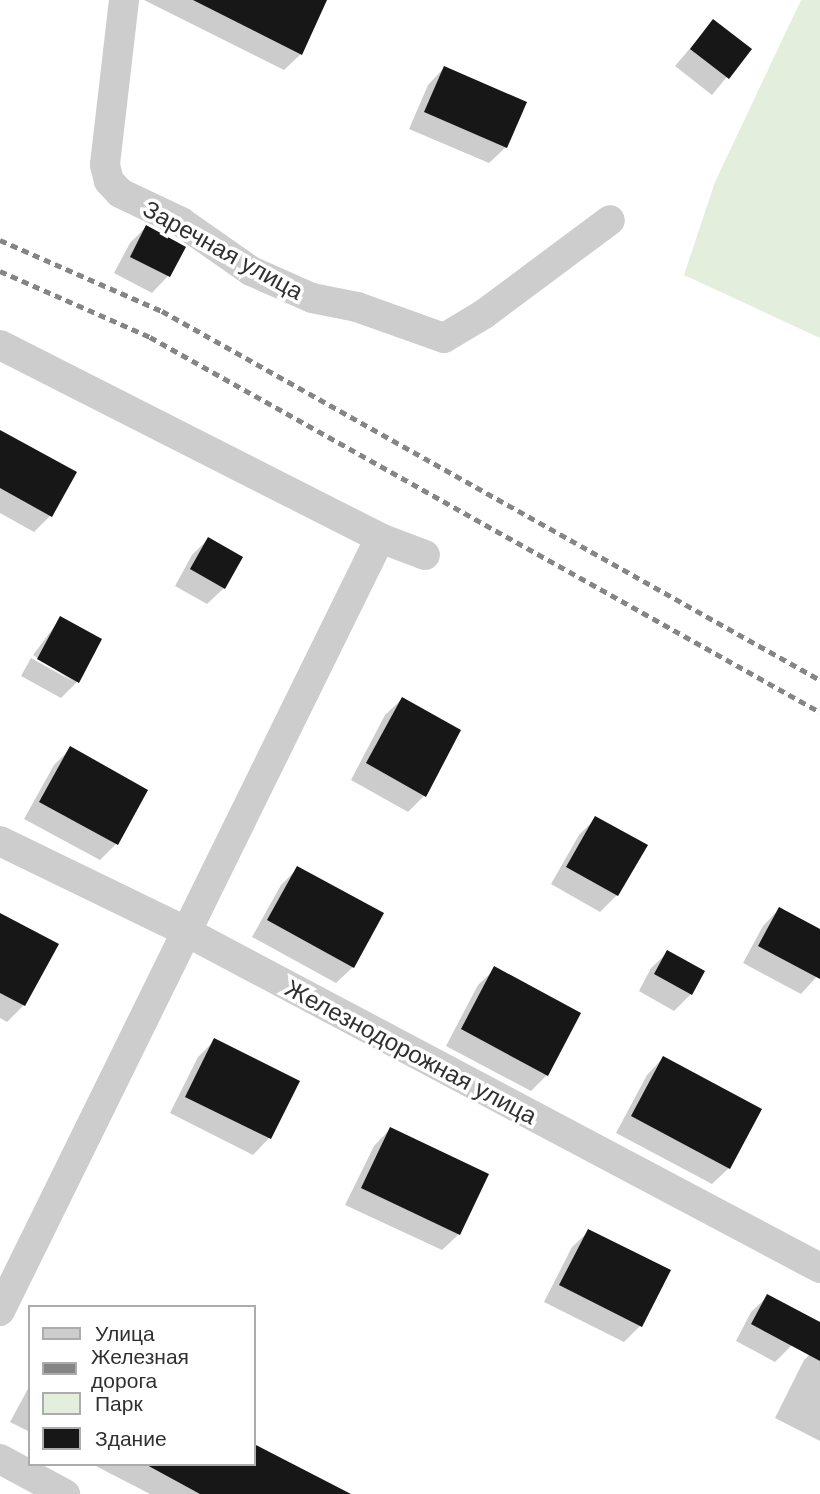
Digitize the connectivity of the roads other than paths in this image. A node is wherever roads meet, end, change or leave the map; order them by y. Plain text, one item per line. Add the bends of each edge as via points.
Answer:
1 (124, 0) edge
2 (610, 220) dead end
3 (0, 345) edge
4 (380, 538) junction
5 (425, 555) dead end
6 (0, 841) edge
7 (185, 931) junction
8 (820, 1268) edge
9 (0, 1311) edge
10 (0, 1459) edge
11 (65, 1494) edge

1 - 2 street, Заречная улица via 105,165 109,181 120,193 181,222 251,271 312,298 357,307 444,338 484,314
3 - 4 street
4 - 5 street
4 - 7 street
6 - 7 street, Железнодорожная улица
7 - 8 street, Железнодорожная улица
7 - 9 street
10 - 11 street

